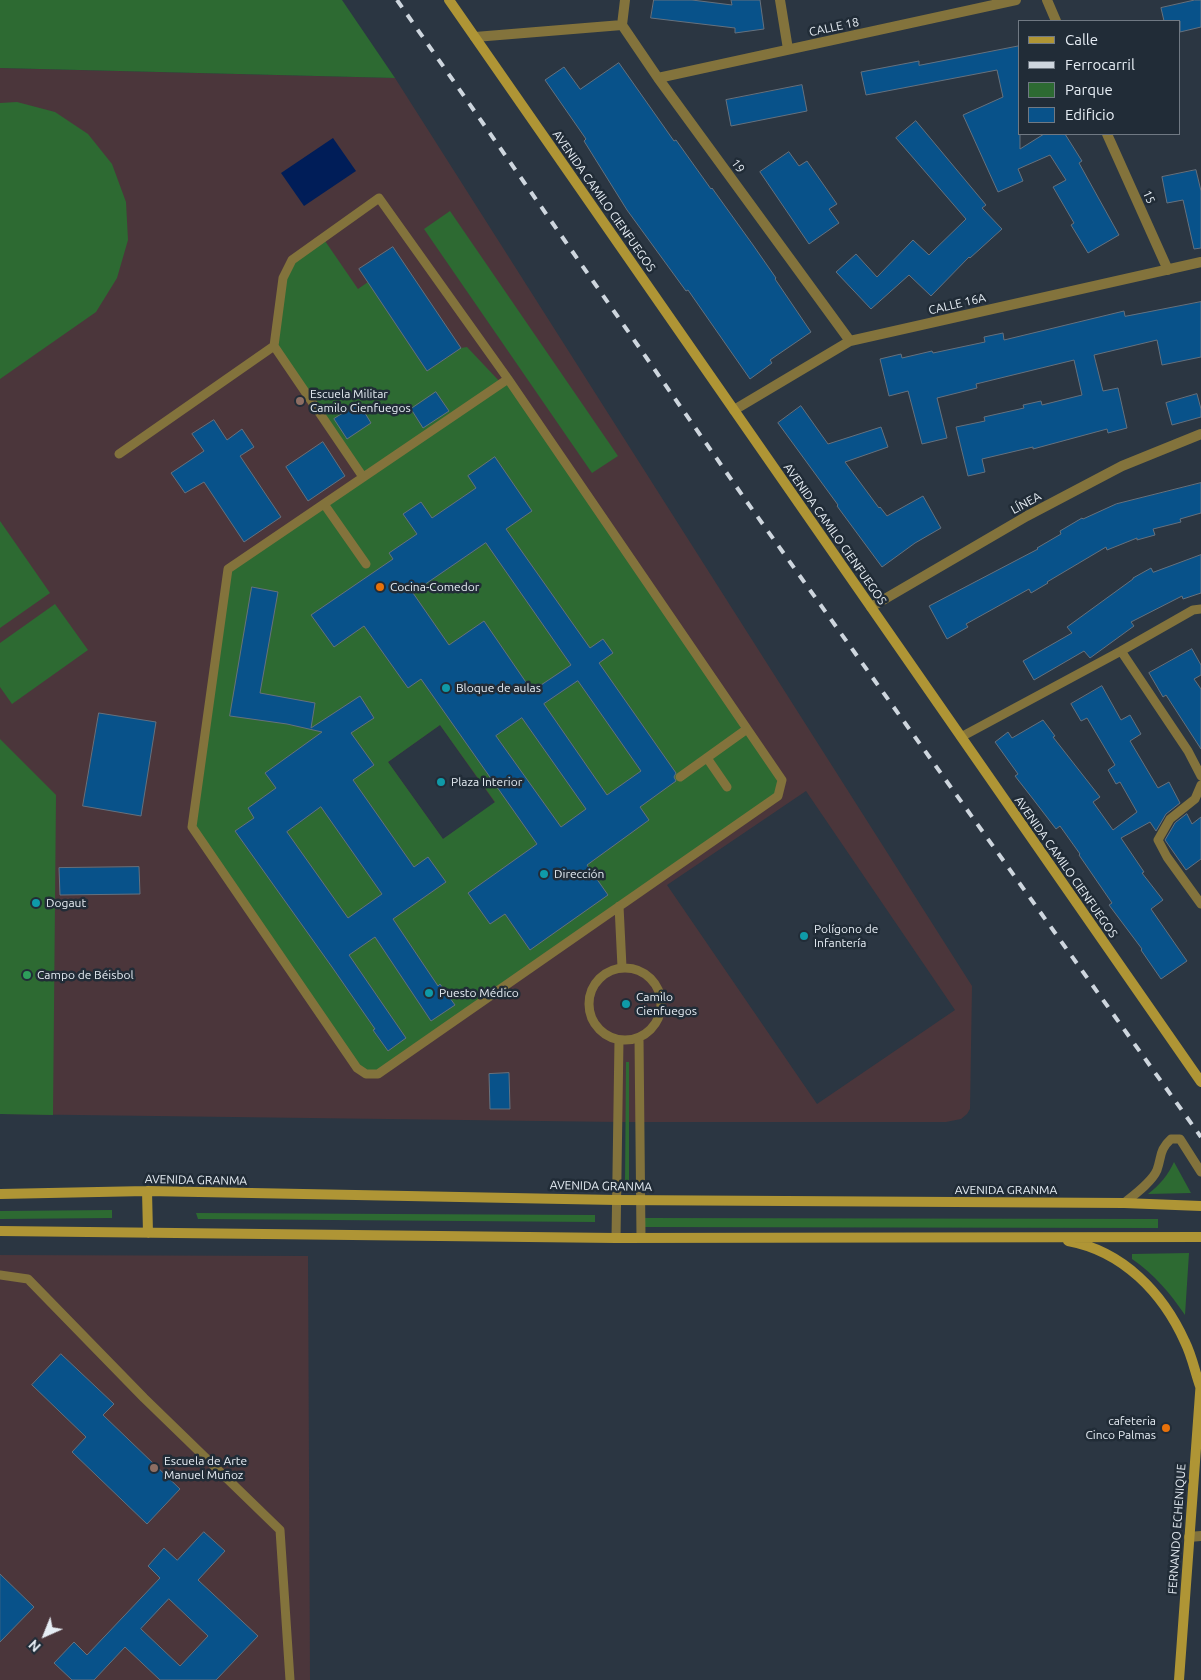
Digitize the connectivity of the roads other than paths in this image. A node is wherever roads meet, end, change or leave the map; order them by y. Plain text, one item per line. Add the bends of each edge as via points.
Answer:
1 (449, 0) edge
2 (626, 0) edge
3 (780, 0) edge
4 (1016, 0) edge
5 (1047, 0) edge
6 (1056, 20) edge
7 (622, 25) junction
8 (475, 37) junction
9 (788, 50) junction
10 (658, 78) junction
11 (1107, 135) edge
12 (1201, 262) edge
13 (1168, 270) junction
14 (850, 341) junction
15 (274, 346) junction
16 (508, 379) junction
17 (734, 410) junction
18 (1201, 434) edge
19 (118, 454) dead end
20 (363, 477) junction
21 (324, 504) junction
22 (366, 564) dead end
23 (871, 607) junction
24 (1201, 609) edge
25 (1121, 651) junction
26 (747, 729) junction
27 (961, 737) junction
28 (707, 758) junction
29 (1201, 776) edge
30 (680, 777) dead end
31 (1201, 785) edge
32 (727, 787) dead end
33 (1201, 904) edge
34 (619, 906) junction
35 (622, 967) junction
36 (639, 1038) junction
37 (618, 1040) junction
38 (1201, 1082) edge
39 (1201, 1172) edge
40 (147, 1191) junction
41 (0, 1194) edge
42 (616, 1200) junction
43 (640, 1200) junction
44 (1124, 1203) junction
45 (1201, 1206) edge
46 (0, 1231) edge
47 (148, 1233) junction
48 (1045, 1236) junction
49 (641, 1237) junction
50 (616, 1238) junction
51 (1201, 1238) edge
52 (0, 1275) edge
53 (1201, 1384) edge
54 (1201, 1536) edge
55 (1189, 1537) junction
56 (290, 1680) edge
57 (1179, 1680) edge

1 - 8 main road, AVENIDA CAMILO CIENFUEGOS
2 - 7 street
3 - 9 street
4 - 9 street, CALLE 18
5 - 6 street
7 - 8 street
7 - 10 street, 19
8 - 17 main road, AVENIDA CAMILO CIENFUEGOS
9 - 10 street, CALLE 18
10 - 14 street, 19
11 - 13 street, 15
12 - 13 street, CALLE 16A
13 - 14 street, CALLE 16A
14 - 17 street, CALLE 16A
15 - 16 lane via 283,278 292,260 380,198
15 - 19 lane
15 - 20 lane
16 - 20 lane
16 - 26 lane
17 - 23 main road, AVENIDA CAMILO CIENFUEGOS
18 - 23 street, LÍNEA via 1104,475
20 - 21 lane
21 - 22 lane
21 - 34 lane via 228,569 192,828 357,1068 366,1074 378,1074
23 - 27 main road, AVENIDA CAMILO CIENFUEGOS
24 - 25 lane via 1193,610
25 - 27 lane
25 - 29 lane via 1188,751
26 - 28 lane
26 - 34 lane via 782,780 778,796
27 - 38 main road, AVENIDA CAMILO CIENFUEGOS
28 - 30 lane
28 - 32 lane
31 - 33 lane via 1195,799 1170,819 1158,840 1167,858
34 - 35 lane
35 - 36 lane via 645,973 660,992 660,1016 654,1026
35 - 37 lane via 600,977 589,999 593,1022 608,1036
36 - 37 lane
36 - 43 lane
37 - 42 lane
39 - 44 lane via 1180,1139 1170,1139 1163,1146 1156,1172
40 - 41 main road, AVENIDA GRANMA
40 - 42 main road, AVENIDA GRANMA
40 - 47 main road
42 - 43 main road, AVENIDA GRANMA
42 - 50 lane
43 - 44 main road, AVENIDA GRANMA
43 - 49 lane
44 - 45 main road, AVENIDA GRANMA
46 - 47 main road
47 - 50 main road
48 - 49 main road
48 - 51 main road
48 - 53 main road via 1100,1250 1148,1284 1179,1329
49 - 50 main road
52 - 56 lane via 28,1279 280,1530
53 - 55 main road, FERNANDO ECHENIQUE
54 - 55 street
55 - 57 main road, FERNANDO ECHENIQUE

